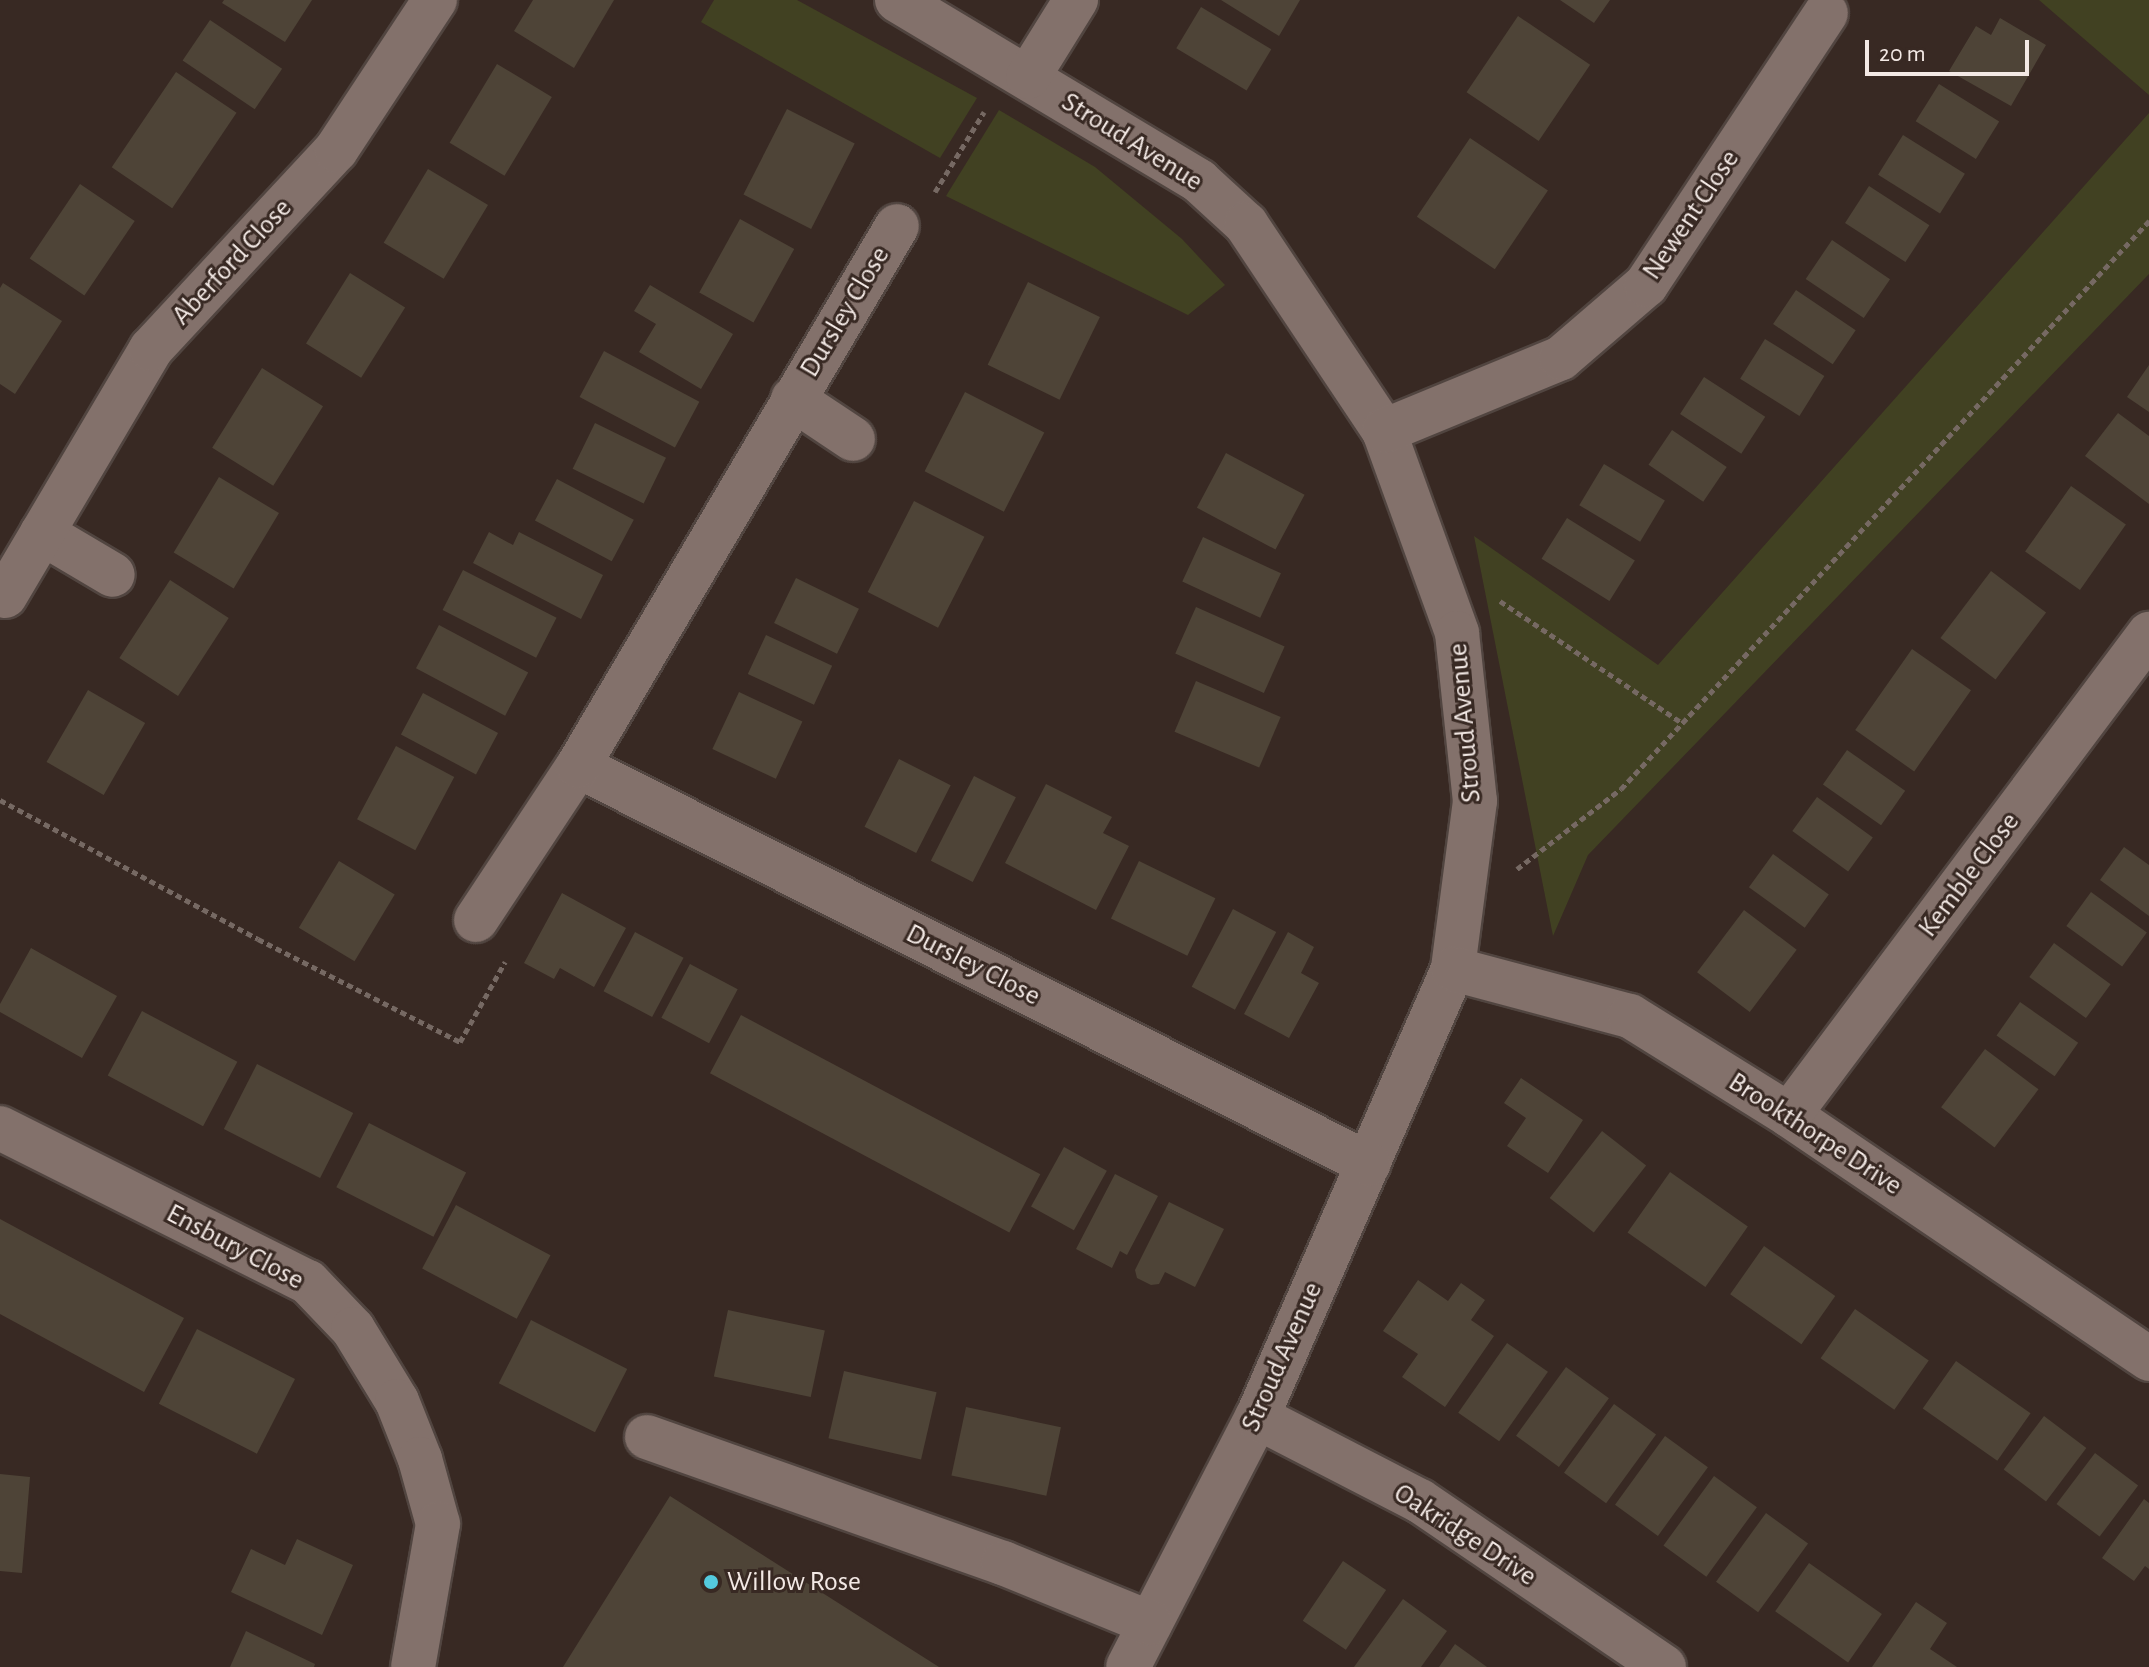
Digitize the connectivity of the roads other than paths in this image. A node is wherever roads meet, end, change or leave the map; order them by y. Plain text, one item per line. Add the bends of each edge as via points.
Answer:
1 (435, 0) edge
2 (897, 0) edge
3 (1076, 0) edge
4 (1826, 13) dead end
5 (1020, 72) junction
6 (897, 226) road end
7 (793, 399) junction
8 (1384, 431) junction
9 (853, 439) dead end
10 (42, 533) junction
11 (113, 575) dead end
12 (5, 596) dead end
13 (2149, 634) edge
14 (578, 766) junction
15 (476, 920) road end
16 (1453, 969) junction
17 (1789, 1115) junction
18 (0, 1128) edge
19 (1369, 1164) junction
20 (2149, 1359) edge
21 (1257, 1417) junction
22 (647, 1437) dead end
23 (1150, 1623) junction
24 (1641, 1661) edge
25 (413, 1667) edge
26 (1128, 1667) edge

1 - 10 street, Aberford Close via 336,150 151,349
2 - 5 street, Stroud Avenue
3 - 5 street
4 - 8 street, Newent Close via 1646,285 1561,358
5 - 8 street, Stroud Avenue via 1199,181 1246,224
6 - 7 street, Dursley Close
7 - 9 street, Dursley Close
7 - 14 street, Dursley Close
8 - 16 street, Stroud Avenue via 1457,633 1475,801
10 - 11 street
10 - 12 street, Aberford Close
13 - 17 street, Kemble Close
14 - 15 street, Dursley Close
14 - 19 street, Dursley Close
16 - 17 street, Brookthorpe Drive via 1630,1016
16 - 19 street, Stroud Avenue
17 - 20 street, Brookthorpe Drive
18 - 25 street, Ensbury Close via 308,1282 353,1329 397,1401 438,1524
19 - 21 street, Stroud Avenue
21 - 23 street, Stroud Avenue
21 - 24 street, Oakridge Drive via 1420,1501
22 - 23 street via 1003,1563
23 - 26 street, Stroud Avenue

